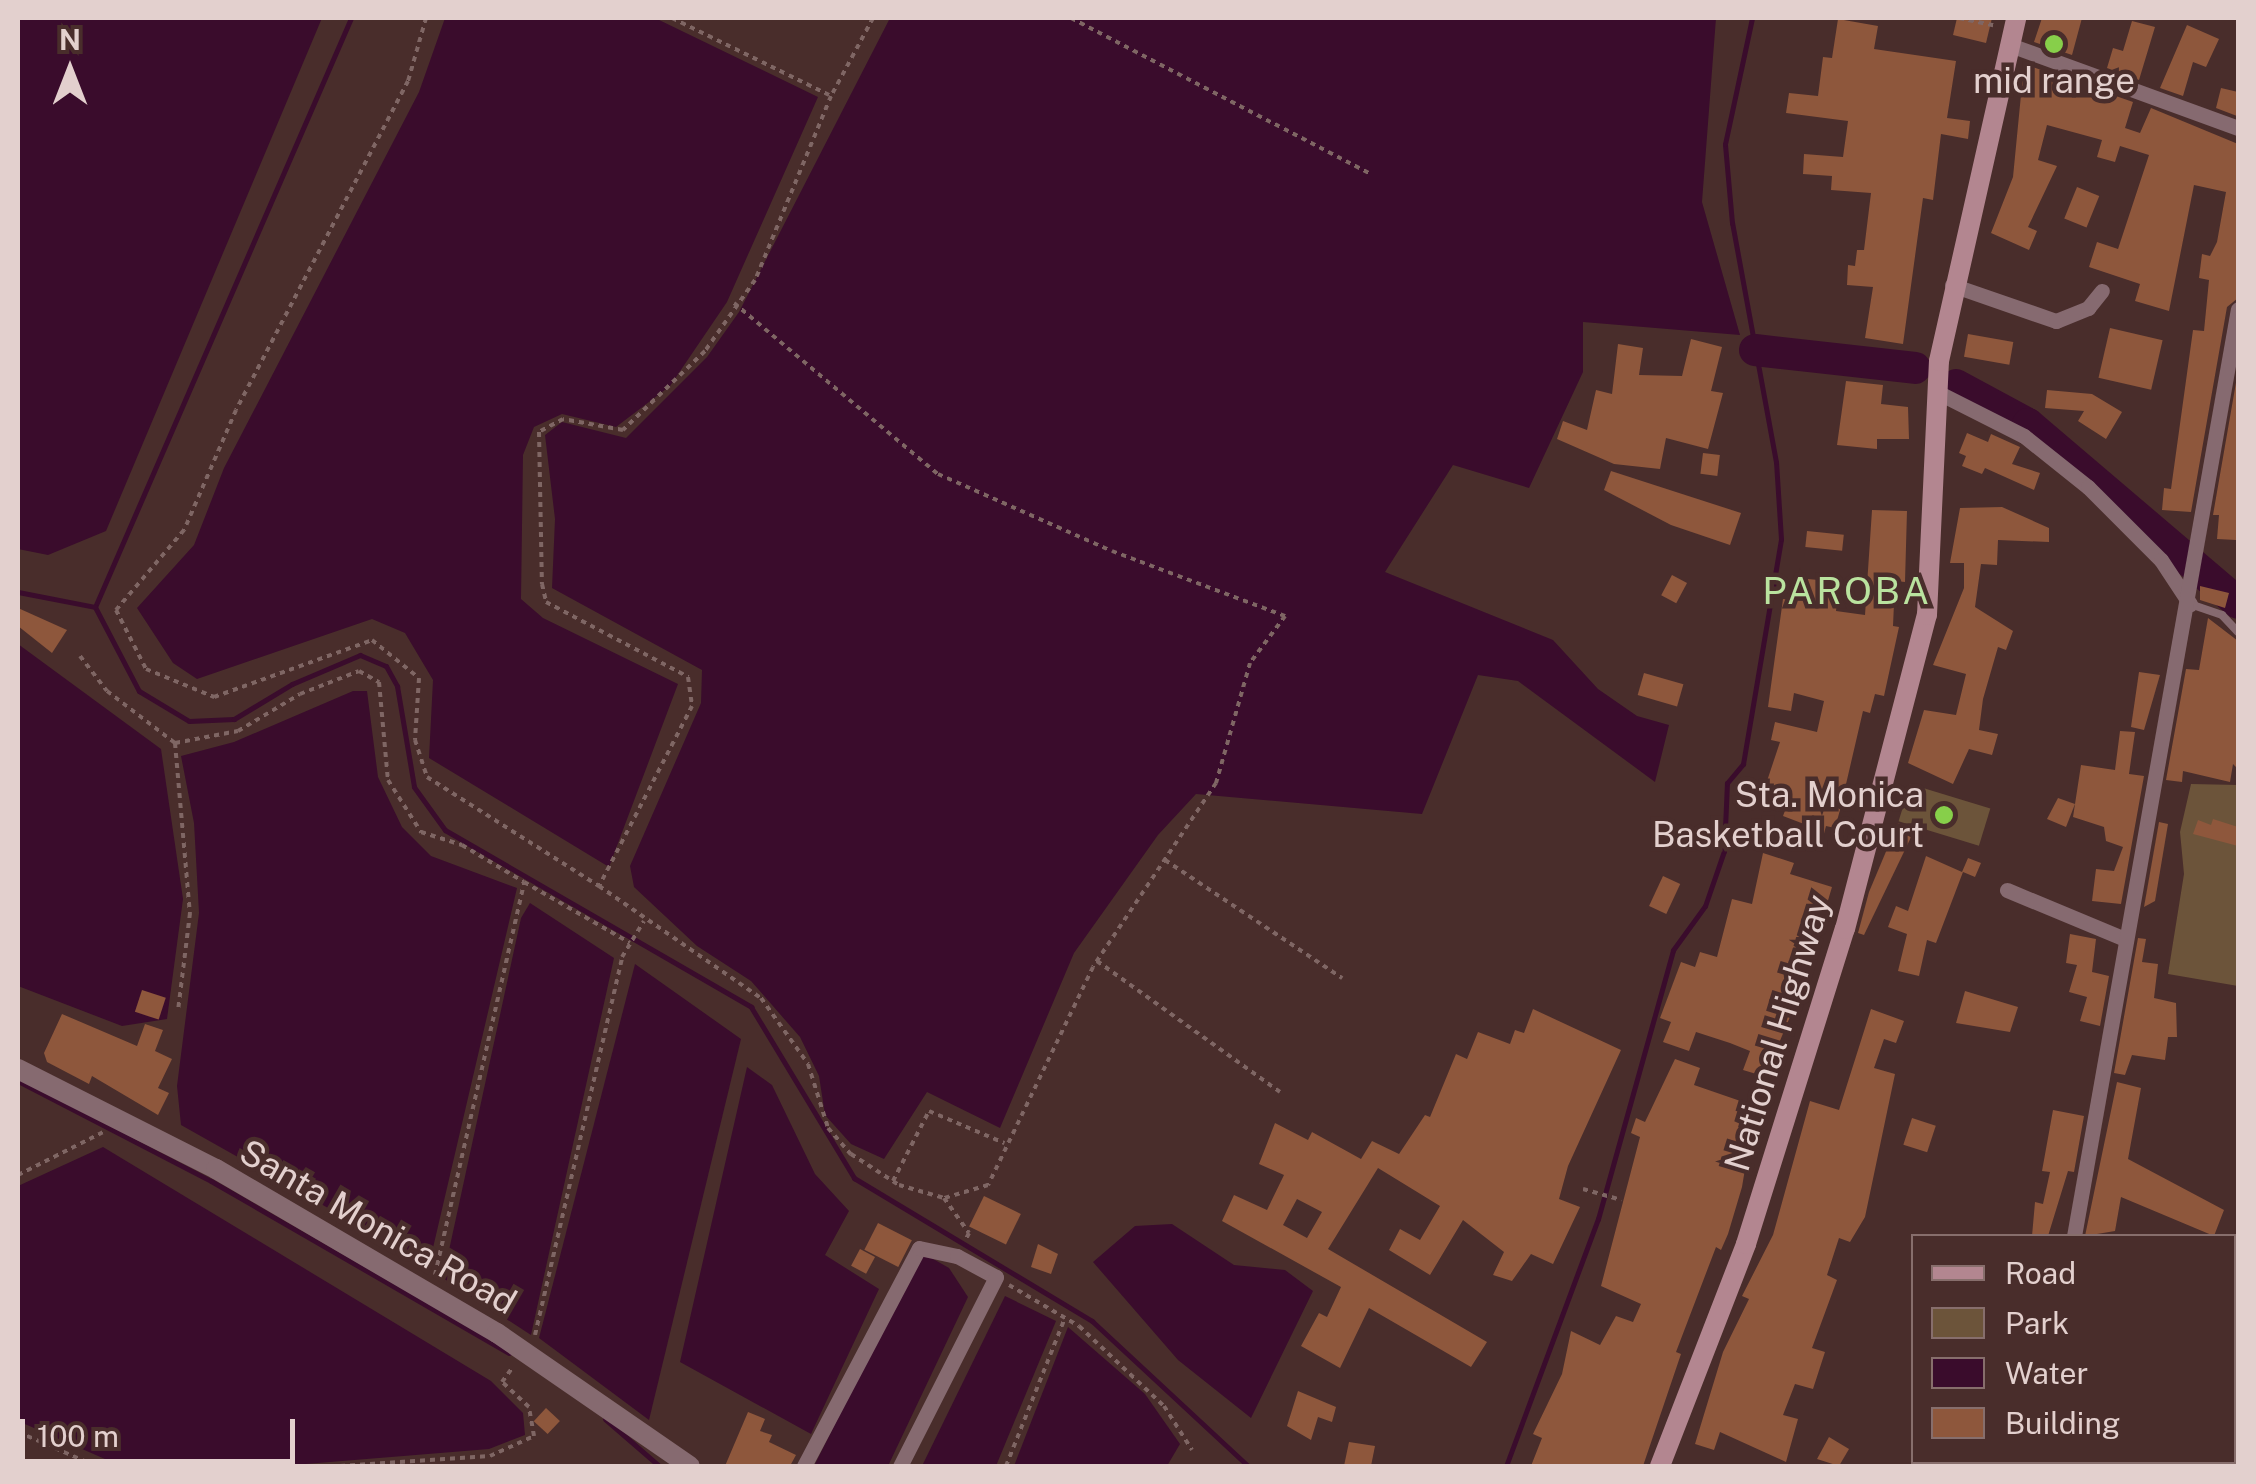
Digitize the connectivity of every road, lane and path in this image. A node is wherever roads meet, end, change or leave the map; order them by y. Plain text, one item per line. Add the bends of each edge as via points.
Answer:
1 (426, 18) edge
2 (672, 18) edge
3 (873, 18) edge
4 (1071, 18) edge
5 (1959, 18) edge
6 (2013, 31) edge
7 (831, 96) junction
8 (2238, 128) edge
9 (1370, 174) dead end
10 (1952, 284) junction
11 (2102, 291) dead end
12 (734, 303) junction
13 (2238, 309) edge
14 (1937, 392) junction
15 (2190, 604) junction
16 (2238, 632) edge
17 (80, 656) dead end
18 (176, 744) junction
19 (1165, 860) junction
20 (524, 882) junction
21 (599, 886) junction
22 (2007, 890) dead end
23 (644, 920) junction
24 (2125, 939) junction
25 (630, 944) junction
26 (1097, 961) junction
27 (1342, 978) dead end
28 (178, 1011) dead end
29 (18, 1069) edge
30 (1280, 1092) dead end
31 (96, 1136) dead end
32 (1005, 1144) junction
33 (18, 1175) edge
34 (893, 1181) junction
35 (1583, 1189) dead end
36 (944, 1198) junction
37 (1621, 1200) dead end
38 (969, 1233) dead end
39 (2074, 1234) edge
40 (996, 1277) junction
41 (430, 1295) junction
42 (1065, 1318) junction
43 (530, 1354) junction
44 (507, 1375) dead end
45 (18, 1432) edge
46 (1192, 1450) dead end
47 (96, 1466) edge
48 (340, 1466) edge
49 (690, 1466) edge
50 (804, 1466) edge
51 (900, 1466) edge
52 (1006, 1466) edge
53 (1660, 1466) edge

1 - 21 path via 408,81 236,410 184,530 116,610 146,669 214,697 372,640 419,678 415,740 428,777
2 - 7 path
3 - 7 path
4 - 9 path
5 - 6 path
6 - 8 street
6 - 10 main road, National Highway
7 - 12 path via 755,280
10 - 11 street via 2056,321 2088,308
10 - 14 main road, National Highway
12 - 19 path via 938,474 1112,551 1285,616 1250,662 1216,783
12 - 21 path via 704,351 623,430 562,419 539,432 535,464 546,602 671,664 688,677 692,706
13 - 15 street
14 - 15 street via 2024,436 2088,487 2161,560
14 - 53 main road, National Highway via 1927,615 1846,929 1746,1244
15 - 16 lane via 2222,615
15 - 24 street
17 - 18 path via 107,691
18 - 20 path via 238,730 300,694 359,671 379,682 388,780 422,832 462,845
18 - 28 path via 190,913
19 - 26 path
19 - 27 path
20 - 25 path
20 - 41 path
21 - 23 path
22 - 24 street
23 - 25 path
23 - 34 path via 762,998 808,1064 828,1128 851,1154
24 - 39 street
25 - 43 path
26 - 30 path
26 - 32 path
29 - 41 street, Santa Monica Road via 216,1169
31 - 33 path
32 - 34 path via 929,1111
32 - 36 path via 988,1184
34 - 36 path
35 - 37 path
36 - 38 path
40 - 42 path
40 - 50 street via 957,1256 918,1248
40 - 51 street
41 - 43 street, Santa Monica Road
42 - 46 path via 1164,1406
42 - 52 path
43 - 49 street, Santa Monica Road
44 - 48 path via 502,1382 529,1408 534,1436 490,1456
45 - 47 path

